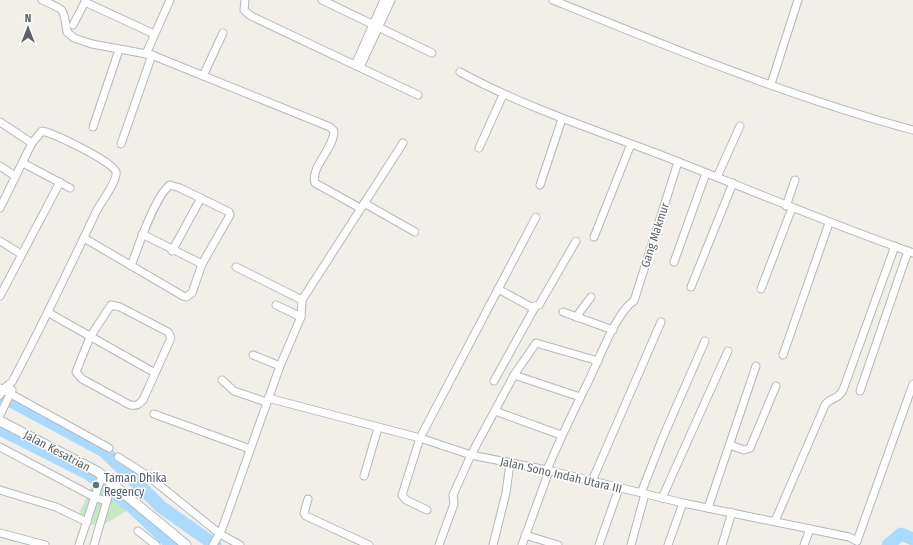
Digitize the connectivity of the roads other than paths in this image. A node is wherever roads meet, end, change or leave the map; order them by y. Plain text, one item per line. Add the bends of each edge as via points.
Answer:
1 (42, 0) edge
2 (169, 0) edge
3 (322, 0) edge
4 (384, 0) edge
5 (391, 0) edge
6 (553, 0) edge
7 (798, 0) edge
8 (86, 1) edge
9 (242, 1) edge
10 (73, 24) dead end
11 (377, 26) junction
12 (223, 33) dead end
13 (154, 34) junction
14 (119, 50) junction
15 (432, 53) dead end
16 (149, 55) junction
17 (358, 66) junction
18 (460, 72) dead end
19 (204, 76) junction
20 (771, 84) junction
21 (418, 95) dead end
22 (503, 95) junction
23 (562, 119) junction
24 (0, 122) edge
25 (740, 126) dead end
26 (93, 127) dead end
27 (913, 130) edge
28 (32, 143) junction
29 (403, 143) dead end
30 (121, 144) dead end
31 (631, 144) junction
32 (479, 148) dead end
33 (678, 162) junction
34 (22, 163) junction
35 (0, 166) edge
36 (706, 173) junction
37 (15, 176) junction
38 (717, 177) junction
39 (795, 180) dead end
40 (60, 182) junction
41 (733, 183) junction
42 (540, 185) dead end
43 (70, 188) dead end
44 (201, 198) junction
45 (362, 206) junction
46 (789, 207) junction
47 (0, 208) edge
48 (536, 217) dead end
49 (829, 223) junction
50 (415, 232) dead end
51 (142, 234) junction
52 (594, 237) dead end
53 (84, 238) junction
54 (0, 241) edge
55 (576, 241) dead end
56 (895, 246) junction
57 (172, 250) junction
58 (910, 252) edge
59 (21, 254) junction
60 (674, 262) dead end
61 (202, 264) junction
62 (131, 266) junction
63 (236, 267) dead end
64 (691, 287) dead end
65 (498, 289) junction
66 (761, 289) dead end
67 (0, 296) edge
68 (591, 297) dead end
69 (302, 300) junction
70 (276, 305) dead end
71 (535, 307) junction
72 (563, 312) dead end
73 (49, 313) junction
74 (301, 317) junction
75 (576, 317) junction
76 (661, 322) dead end
77 (612, 330) junction
78 (90, 338) junction
79 (705, 341) dead end
80 (728, 351) dead end
81 (253, 355) dead end
82 (784, 355) dead end
83 (598, 361) junction
84 (280, 366) junction
85 (756, 366) dead end
86 (155, 373) junction
87 (514, 375) junction
88 (222, 380) dead end
89 (494, 381) dead end
90 (12, 382) junction
91 (913, 384) edge
92 (776, 386) dead end
93 (1, 391) edge
94 (860, 391) dead end
95 (10, 396) junction
96 (580, 397) junction
97 (267, 400) junction
98 (495, 411) junction
99 (154, 414) dead end
100 (0, 415) edge
101 (0, 421) edge
102 (378, 428) junction
103 (561, 435) junction
104 (420, 438) junction
105 (730, 445) junction
106 (0, 447) edge
107 (109, 448) dead end
108 (250, 449) junction
109 (471, 455) junction
110 (118, 457) dead end
111 (510, 463) junction
112 (548, 470) junction
113 (364, 476) dead end
114 (101, 477) junction
115 (592, 481) junction
116 (112, 485) junction
117 (619, 488) junction
118 (0, 490) edge
119 (643, 493) junction
120 (94, 497) junction
121 (107, 498) junction
122 (662, 498) junction
123 (308, 499) dead end
124 (683, 503) junction
125 (708, 508) junction
126 (427, 510) dead end
127 (732, 512) junction
128 (775, 521) junction
129 (86, 522) junction
130 (810, 529) junction
131 (138, 531) dead end
132 (0, 533) edge
133 (526, 535) junction
134 (216, 540) edge
135 (857, 543) edge
136 (45, 545) edge
137 (80, 545) edge
138 (94, 545) edge
139 (156, 545) edge
140 (186, 545) edge
141 (240, 545) edge
142 (369, 545) edge
143 (439, 545) edge
144 (493, 545) edge
145 (522, 545) edge
146 (558, 545) edge
147 (599, 545) edge
148 (631, 545) edge
149 (668, 545) edge
150 (722, 545) edge
151 (804, 545) edge

1 - 14 street via 61,10 66,18 67,32 74,38
2 - 13 street
3 - 11 street
4 - 11 street
5 - 11 street
6 - 20 street
7 - 20 street
8 - 10 street
8 - 13 street
9 - 17 street via 244,10 251,16
11 - 15 street
11 - 17 street
12 - 19 street
13 - 16 street
14 - 16 street
14 - 26 street
16 - 19 street
16 - 30 street
17 - 21 street
18 - 22 street
19 - 45 street via 330,127 334,131 332,141 314,174 315,184
20 - 27 street
22 - 23 street
22 - 32 street
23 - 31 street
23 - 42 street
24 - 28 street
25 - 38 street
28 - 34 street
28 - 53 street via 42,131 50,133 114,167 116,177
29 - 45 street
31 - 33 street
31 - 52 street
33 - 36 street
33 - 77 street, Gang Makmur via 634,301 628,304
34 - 37 street
34 - 40 street
35 - 37 street
36 - 38 street
36 - 60 street
37 - 47 street
38 - 41 street
39 - 46 street
40 - 43 street
40 - 59 street
41 - 46 street
41 - 64 street
44 - 51 street via 170,185 161,195
44 - 57 street
44 - 61 street via 229,212 230,215
45 - 50 street
45 - 69 street
46 - 49 street
46 - 66 street
48 - 65 street
49 - 56 street
49 - 82 street
51 - 57 street
51 - 62 street
53 - 62 street
53 - 73 street
54 - 59 street
55 - 71 street via 545,297
56 - 58 street
56 - 128 street via 843,390 838,398 828,401 825,405
57 - 61 street
58 - 94 street
59 - 67 street
61 - 62 street via 192,293 186,297
63 - 69 street
65 - 71 street
65 - 104 street
68 - 75 street
69 - 74 street
70 - 74 street
71 - 89 street
72 - 75 street
73 - 78 street
73 - 90 street
74 - 84 street
75 - 77 street
76 - 115 street
77 - 83 street, Gang Makmur
78 - 86 street
78 - 86 street via 76,372 82,379 130,405 140,404
78 - 86 street via 111,305 120,306 168,332 170,342
79 - 119 street via 663,437
80 - 122 street
81 - 84 street
83 - 87 street via 536,343
83 - 96 street, Gang Makmur
84 - 97 street
85 - 105 street
87 - 96 street
87 - 98 street
88 - 97 street, Jalan Sono Indah Utara III via 234,391
90 - 93 street
90 - 95 street
91 - 135 street
92 - 105 street via 750,448 744,450
93 - 95 street
95 - 100 street
95 - 107 street
96 - 103 street, Gang Makmur
97 - 102 street, Jalan Sono Indah Utara III
97 - 108 street
98 - 103 street
98 - 109 street
99 - 108 street
101 - 114 street, Jalan Kesatrian
102 - 104 street, Jalan Sono Indah Utara III
102 - 113 street
103 - 112 street, Gang Makmur
104 - 109 street, Jalan Sono Indah Utara III
104 - 126 street via 402,495 406,500
105 - 125 street
106 - 120 street
108 - 134 street
109 - 111 street, Jalan Sono Indah Utara III
109 - 143 street via 453,495 454,504
110 - 134 street via 148,476
111 - 112 street, Jalan Sono Indah Utara III
111 - 144 street via 506,493
112 - 115 street, Jalan Sono Indah Utara III
112 - 133 street, Gang Makmur
114 - 116 street, Jalan Kesatrian
114 - 120 street
115 - 117 street, Jalan Sono Indah Utara III
116 - 121 street
116 - 140 street, Jalan Kesatrian
117 - 119 street, Jalan Sono Indah Utara III
117 - 147 street
118 - 129 street via 56,507
119 - 122 street, Jalan Sono Indah Utara III
119 - 148 street
120 - 121 street
120 - 129 street
121 - 138 street
122 - 124 street, Jalan Sono Indah Utara III
123 - 142 street via 304,512 306,516
124 - 125 street, Jalan Sono Indah Utara III
124 - 149 street
125 - 127 street, Jalan Sono Indah Utara III
127 - 128 street, Jalan Sono Indah Utara III
127 - 150 street
128 - 130 street, Jalan Sono Indah Utara III
129 - 137 street
130 - 135 street, Jalan Sono Indah Utara III via 849,537
130 - 151 street
131 - 139 street
132 - 136 street
133 - 145 street, Gang Makmur
133 - 146 street
134 - 141 street

